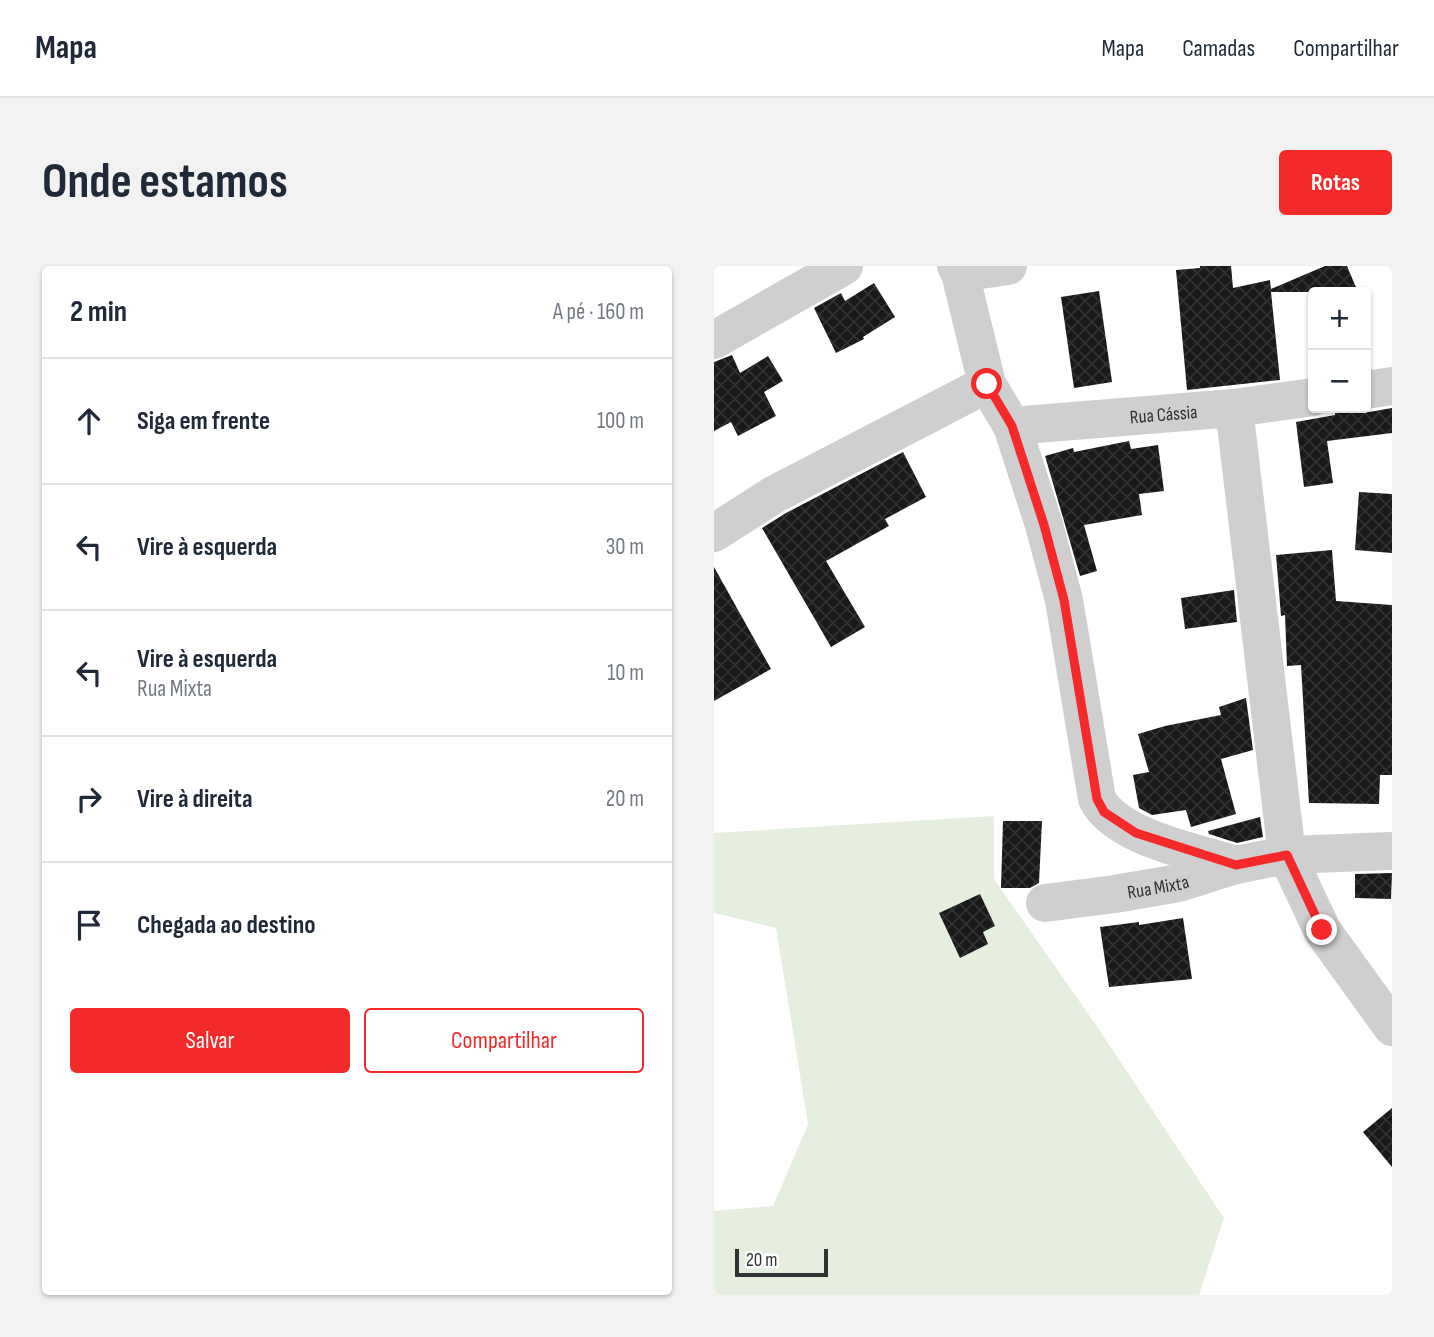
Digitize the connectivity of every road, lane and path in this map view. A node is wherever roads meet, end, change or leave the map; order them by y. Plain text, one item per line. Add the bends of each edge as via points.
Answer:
1 (844, 266) edge
2 (1008, 266) edge
3 (958, 269) edge
4 (714, 340) edge
5 (987, 384) junction
6 (1392, 386) edge
7 (1371, 389) edge
8 (1308, 398) edge
9 (1234, 408) junction
10 (1012, 426) junction
11 (714, 533) edge
12 (1392, 851) edge
13 (1287, 855) junction
14 (1236, 865) junction
15 (1045, 903) dead end
16 (1377, 990) edge
17 (1392, 1027) edge

1 - 4 street
2 - 3 street
3 - 5 street
5 - 10 street
5 - 11 street via 775,494
6 - 7 street
8 - 9 street, Rua Cássia
9 - 10 street, Rua Cássia
9 - 13 street
10 - 14 street via 1064,600 1097,799 1104,812 1136,833
12 - 13 street, Rua Mixta
13 - 14 street, Rua Mixta
13 - 16 street via 1322,930
14 - 15 street, Rua Mixta via 1179,883
16 - 17 street

